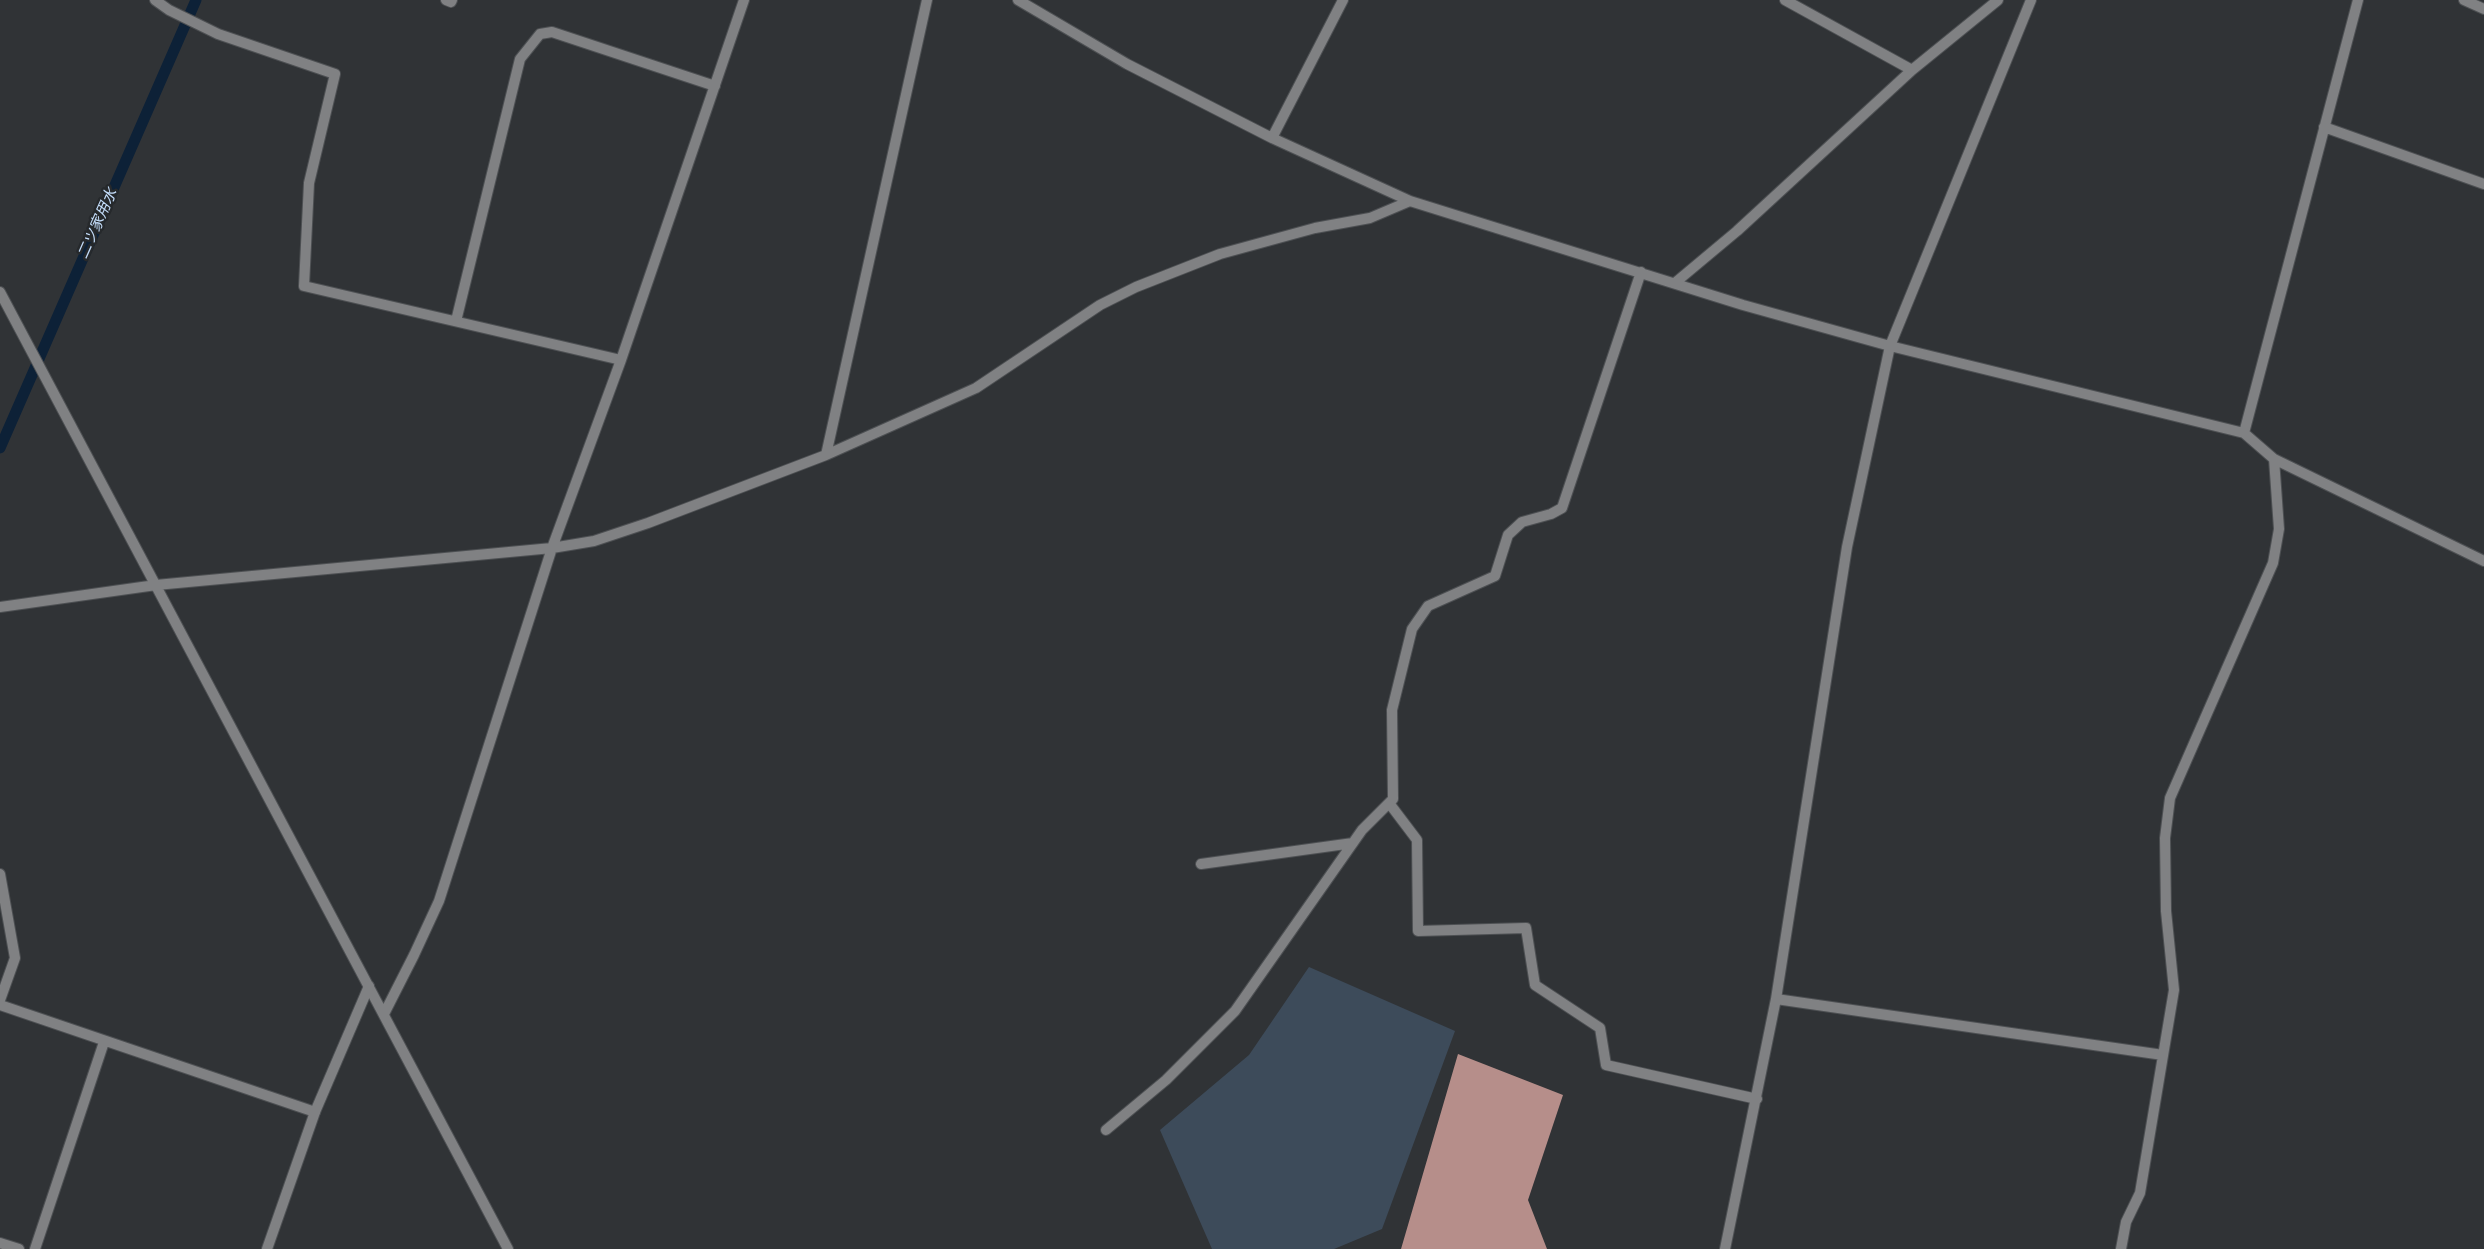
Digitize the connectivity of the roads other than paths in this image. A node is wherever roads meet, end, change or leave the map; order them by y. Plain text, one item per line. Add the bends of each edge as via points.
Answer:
1 (155, 0) edge
2 (446, 0) edge
3 (452, 0) edge
4 (744, 0) edge
5 (927, 0) edge
6 (1018, 0) edge
7 (1343, 0) edge
8 (1786, 0) edge
9 (1998, 0) edge
10 (2031, 0) edge
11 (2358, 0) edge
12 (2464, 0) edge
13 (2484, 9) edge
14 (1912, 70) junction
15 (716, 86) junction
16 (2324, 127) junction
17 (1272, 138) junction
18 (2484, 184) edge
19 (1410, 201) junction
20 (1641, 272) junction
21 (1676, 282) junction
22 (0, 292) edge
23 (456, 322) junction
24 (1890, 346) junction
25 (621, 360) junction
26 (2244, 433) junction
27 (826, 455) junction
28 (2274, 459) junction
29 (552, 548) junction
30 (2484, 561) edge
31 (156, 585) junction
32 (0, 607) edge
33 (1389, 803) junction
34 (1352, 843) junction
35 (1201, 864) dead end
36 (0, 874) edge
37 (369, 986) junction
38 (1776, 999) junction
39 (0, 1000) edge
40 (0, 1005) edge
41 (384, 1014) junction
42 (104, 1042) junction
43 (2163, 1055) junction
44 (1757, 1099) junction
45 (315, 1112) junction
46 (1106, 1130) dead end
47 (0, 1243) edge
48 (19, 1249) edge
49 (35, 1249) edge
50 (267, 1249) edge
51 (508, 1249) edge
52 (1725, 1249) edge
53 (2121, 1249) edge

1 - 23 street via 218,34 335,74 309,183 304,286
2 - 3 street
4 - 15 street
5 - 27 street
6 - 17 street via 1126,64
7 - 17 street
8 - 14 street
9 - 14 street
10 - 24 street
11 - 16 street
12 - 13 street
14 - 21 street via 1737,231
15 - 23 street via 552,32 540,34 520,59
15 - 25 street
16 - 18 street
16 - 26 street
17 - 19 street
19 - 20 street
19 - 27 street via 1370,218 1315,228 1220,254 1136,287 1100,305 976,388
20 - 21 street
20 - 33 street via 1562,508 1522,522 1508,535 1495,576 1428,606 1412,629 1392,710 1393,799
21 - 24 street via 1743,305
22 - 31 street
23 - 25 street
24 - 26 street
24 - 38 street via 1848,547
25 - 29 street
26 - 28 street
27 - 29 street via 648,523 594,541
28 - 30 street
28 - 43 street via 2279,528 2273,563 2170,798 2165,838 2166,910 2174,990
29 - 31 street
29 - 41 street via 439,900
31 - 32 street
31 - 37 street
33 - 34 street
33 - 44 street via 1417,840 1418,930 1526,928 1535,985 1600,1028 1606,1065
34 - 35 street
34 - 46 street via 1235,1011 1166,1080
36 - 39 street via 15,958
37 - 41 street
37 - 45 street
38 - 43 street
38 - 44 street
40 - 42 street
41 - 51 street
42 - 45 street
42 - 49 street
43 - 53 street via 2140,1193 2126,1222
44 - 52 street
45 - 50 street
47 - 48 street

